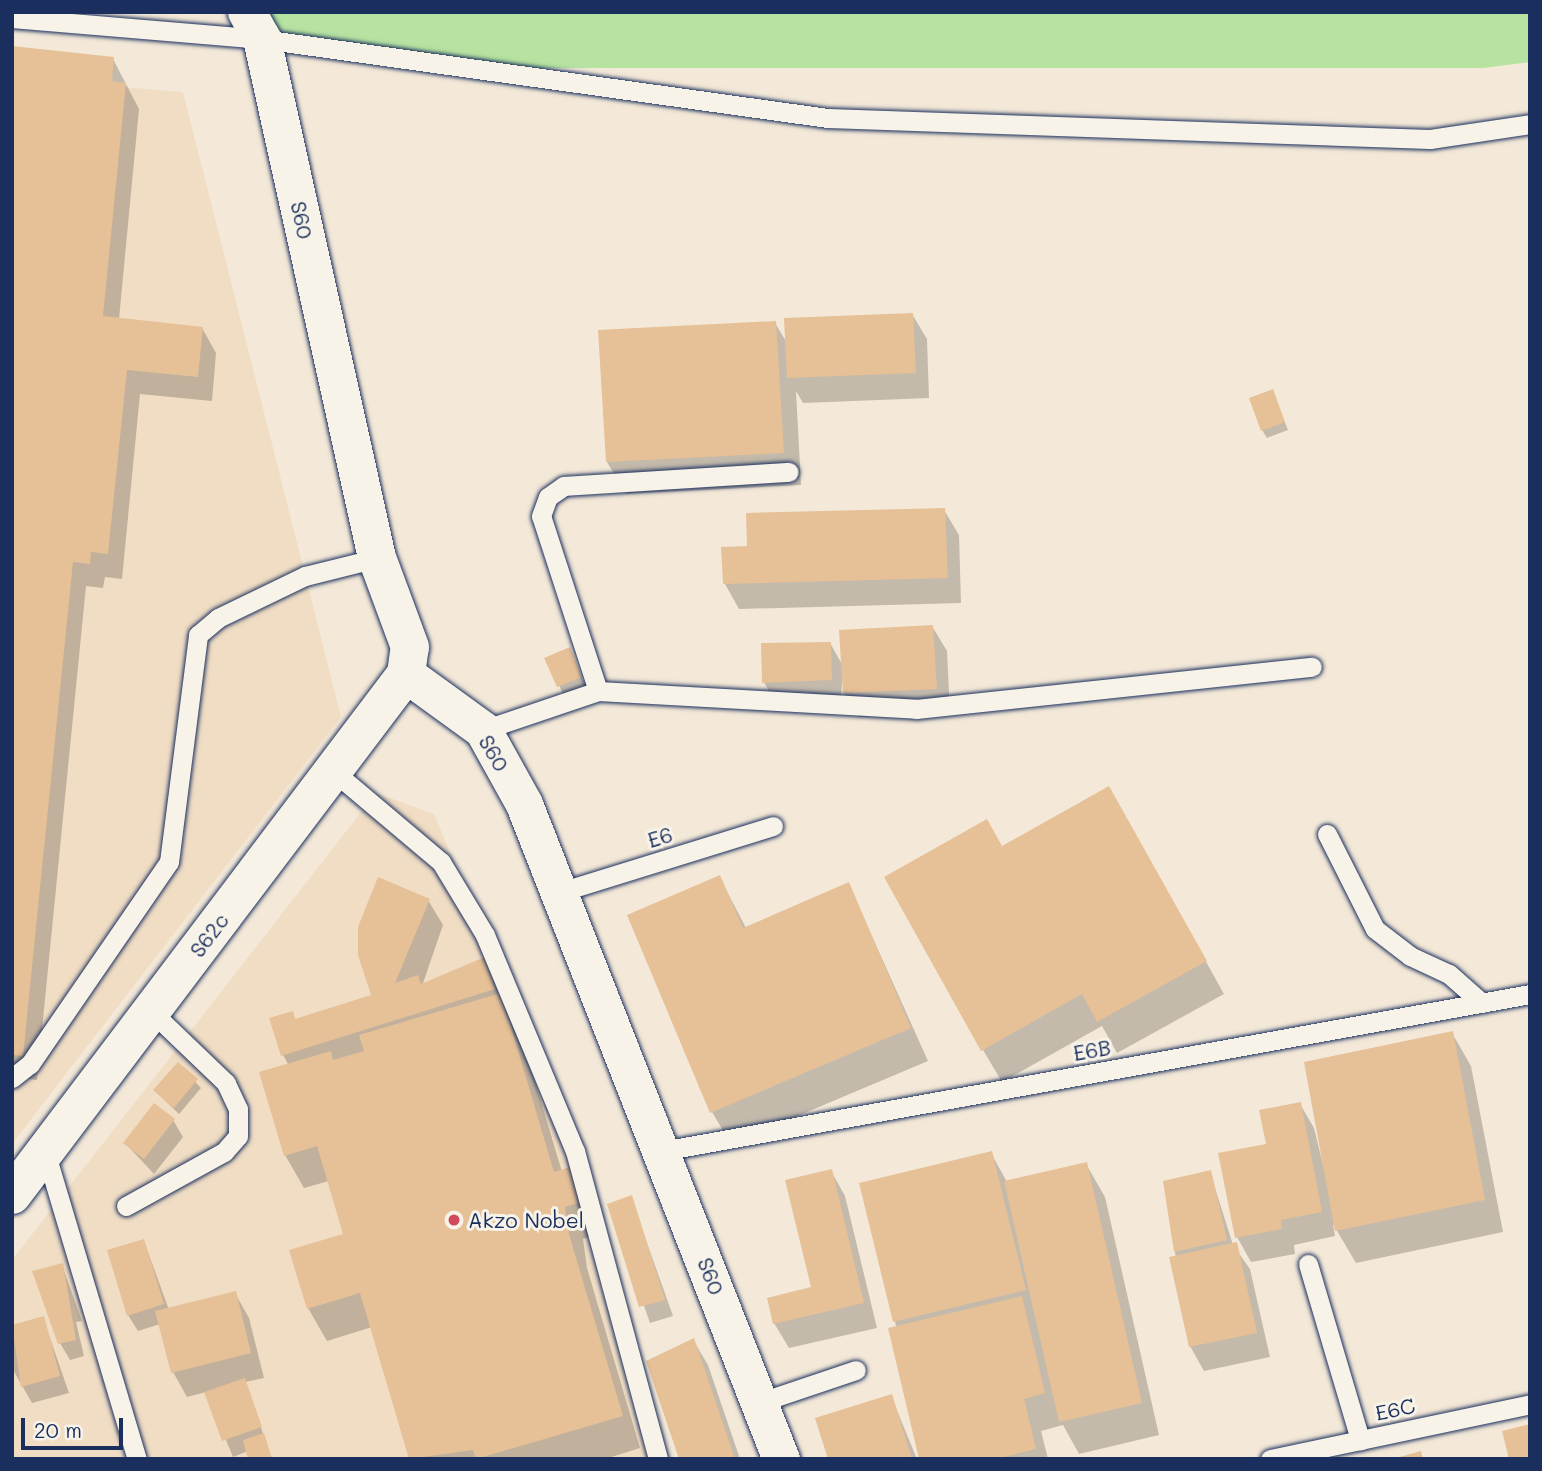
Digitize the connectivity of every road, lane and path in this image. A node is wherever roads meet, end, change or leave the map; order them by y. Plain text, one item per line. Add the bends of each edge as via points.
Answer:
1 (12, 18) edge
2 (255, 25) edge
3 (1530, 124) edge
4 (789, 472) dead end
5 (377, 558) junction
6 (1312, 667) dead end
7 (406, 674) junction
8 (598, 691) junction
9 (483, 730) junction
10 (333, 771) junction
11 (773, 826) dead end
12 (1328, 834) dead end
13 (560, 892) junction
14 (1530, 994) edge
15 (1482, 1003) junction
16 (151, 1011) junction
17 (12, 1079) edge
18 (662, 1151) junction
19 (45, 1152) junction
20 (12, 1195) edge
21 (126, 1206) dead end
22 (1308, 1264) dead end
23 (856, 1370) dead end
24 (761, 1402) junction
25 (1530, 1404) edge
26 (1360, 1440) junction
27 (137, 1459) edge
28 (658, 1459) edge
29 (781, 1459) edge
30 (1270, 1459) edge

1 - 2 lane
2 - 3 lane via 828,118 1430,139
2 - 5 main road, S60
4 - 8 lane via 564,486 548,497 541,516
5 - 7 main road, S60 via 410,647
5 - 17 lane via 305,576 218,618 198,635 169,862 30,1064
6 - 8 lane via 916,709
7 - 9 street, S60
7 - 10 main road, S62c
8 - 9 lane
9 - 13 street, S60
10 - 16 main road, S62c
10 - 28 lane via 441,862 485,935 575,1151
11 - 13 lane, E6
12 - 15 lane via 1375,929
13 - 18 street, S60
14 - 15 lane, E6B
15 - 18 lane, E6B
16 - 19 main road, S62c
16 - 21 lane via 226,1083 237,1109 238,1136 224,1153
18 - 24 street, S60
19 - 20 main road, S62c
19 - 27 lane
22 - 26 lane
23 - 24 lane
24 - 29 street, S60
25 - 26 lane, E6C
26 - 30 lane, E6C

